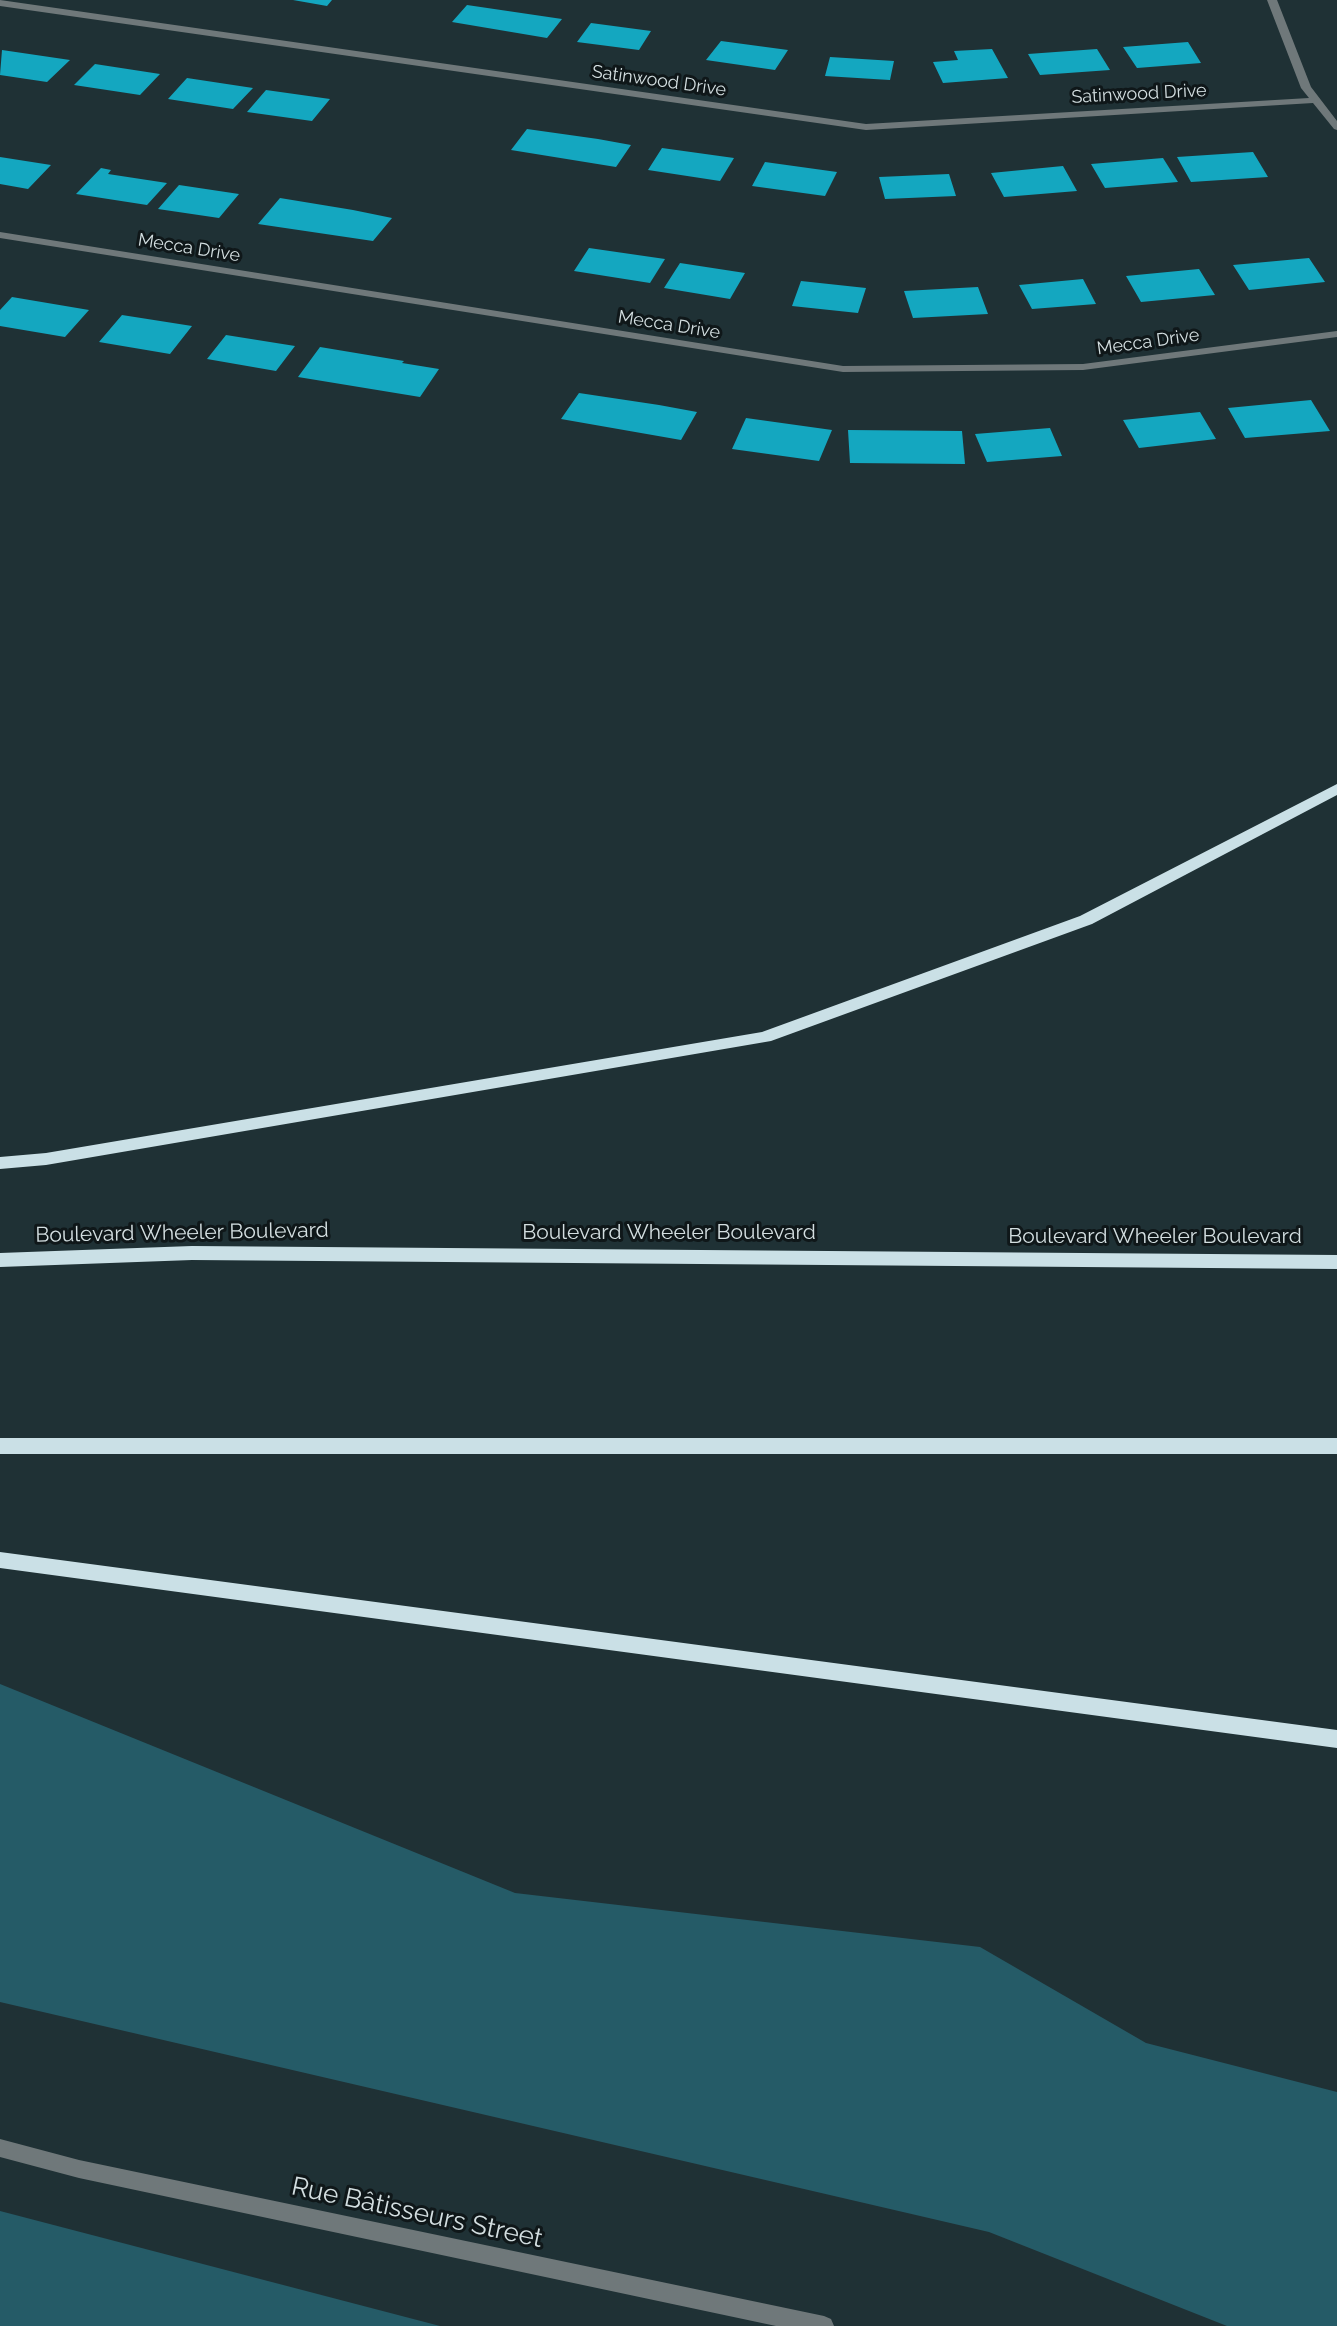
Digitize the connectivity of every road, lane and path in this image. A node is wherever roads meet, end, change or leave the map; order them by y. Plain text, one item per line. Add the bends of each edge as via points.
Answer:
1 (1272, 0) edge
2 (0, 3) edge
3 (1317, 100) junction
4 (1337, 128) edge
5 (0, 235) edge
6 (1337, 334) edge
7 (1337, 789) edge
8 (0, 1163) edge
9 (0, 1260) edge
10 (1337, 1262) edge
11 (0, 1446) edge
12 (1337, 1446) edge
13 (0, 1560) edge
14 (1337, 1739) edge
15 (0, 2148) edge
16 (824, 2326) edge

1 - 3 street via 1306,88
2 - 3 street, Satinwood Drive via 866,127
3 - 4 street
5 - 6 street, Mecca Drive via 843,369 1083,367
7 - 8 highway via 1086,920 765,1037 46,1159
9 - 10 highway, Boulevard Wheeler Boulevard via 204,1254
11 - 12 highway
13 - 14 highway
15 - 16 street, Rue Bâtisseurs Street via 79,2169

